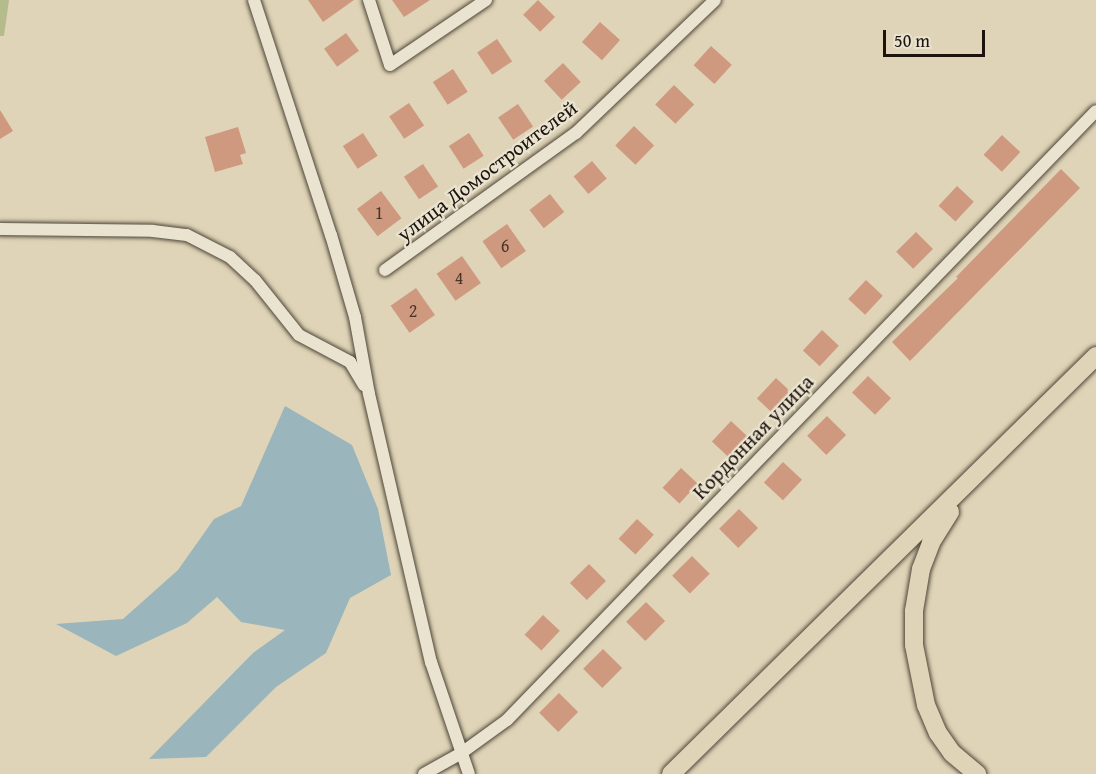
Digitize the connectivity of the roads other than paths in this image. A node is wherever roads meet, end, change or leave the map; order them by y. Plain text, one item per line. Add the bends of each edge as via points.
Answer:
1 (254, 0) edge
2 (369, 0) edge
3 (486, 0) edge
4 (715, 0) edge
5 (1096, 111) edge
6 (0, 229) edge
7 (385, 270) dead end
8 (1096, 356) edge
9 (369, 394) junction
10 (969, 484) junction
11 (460, 754) junction
12 (424, 774) edge
13 (469, 774) edge
14 (671, 774) edge
15 (976, 774) edge

1 - 9 street via 332,235 355,317
2 - 3 street via 390,65
4 - 7 street, улица Домостроителей via 576,133
5 - 11 street, Кордонная улица via 507,720
6 - 9 street via 187,235 230,257 255,280 299,335 350,362
8 - 10 main road
9 - 11 street via 431,662
10 - 14 main road
10 - 15 main road via 941,526 921,569 914,611 914,645 926,705 938,733 952,753
11 - 12 street, Кордонная улица
11 - 13 street

